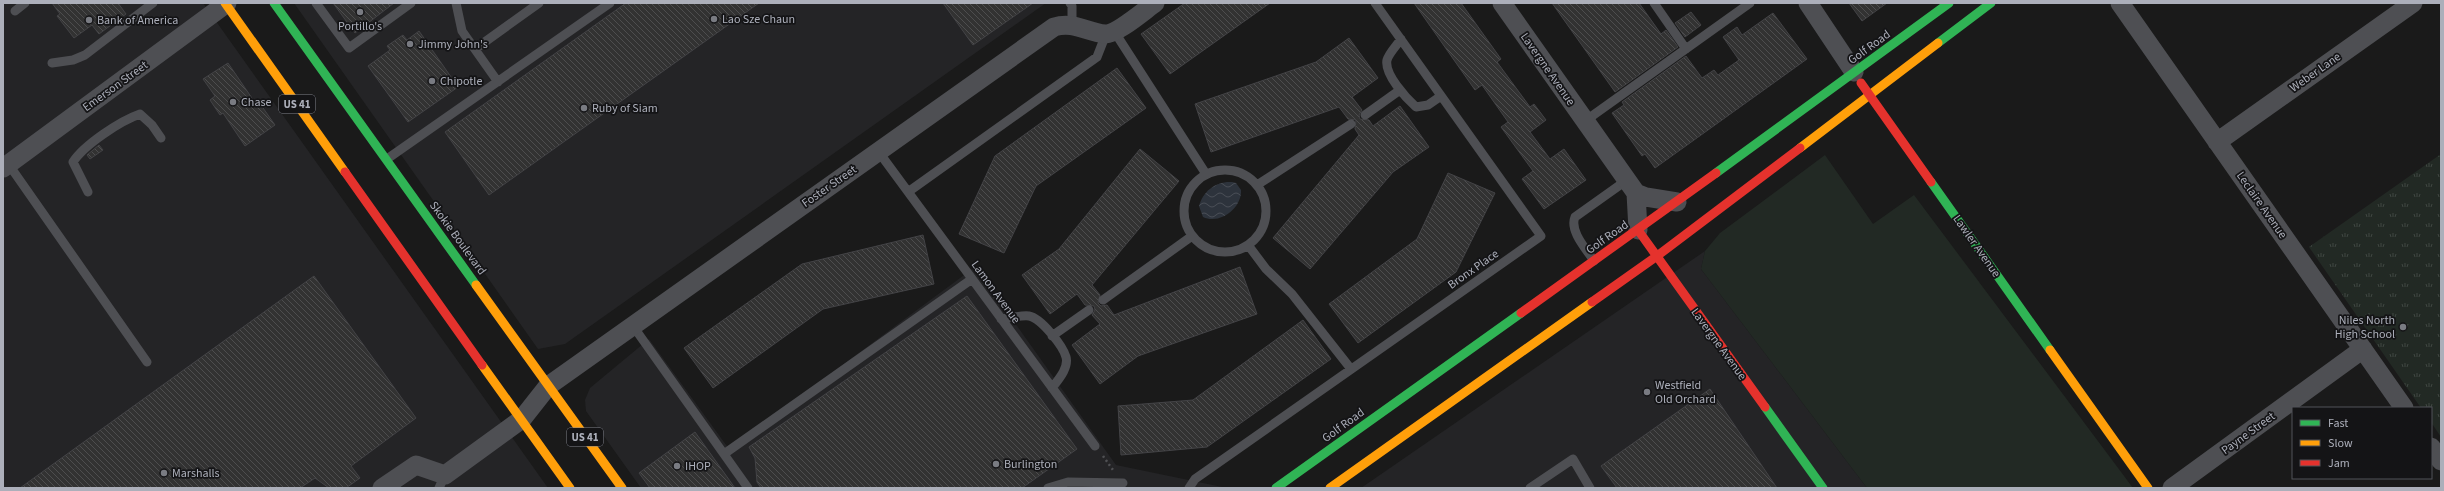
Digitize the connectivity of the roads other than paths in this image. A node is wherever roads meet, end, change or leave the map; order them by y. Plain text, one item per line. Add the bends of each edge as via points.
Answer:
1 (25, 3) edge
2 (153, 3) edge
3 (226, 3) edge
4 (274, 3) edge
5 (316, 3) edge
6 (411, 3) edge
7 (456, 3) edge
8 (539, 3) edge
9 (610, 3) edge
10 (1070, 3) edge
11 (1155, 3) edge
12 (1375, 3) edge
13 (1502, 3) edge
14 (1654, 3) edge
15 (1750, 3) edge
16 (1808, 3) edge
17 (1949, 3) edge
18 (1992, 3) edge
19 (2120, 3) edge
20 (2413, 3) edge
21 (15, 11) dead end
22 (1072, 24) junction
23 (1110, 33) junction
24 (1401, 39) junction
25 (475, 49) junction
26 (1686, 49) junction
27 (52, 63) dead end
28 (1854, 72) junction
29 (498, 82) junction
30 (1400, 90) junction
31 (1870, 94) junction
32 (1441, 96) junction
33 (1365, 115) dead end
34 (1586, 121) junction
35 (1351, 124) dead end
36 (161, 138) dead end
37 (2217, 142) junction
38 (878, 152) junction
39 (387, 159) junction
40 (5, 163) edge
41 (1206, 174) junction
42 (1257, 185) junction
43 (1631, 186) junction
44 (88, 192) dead end
45 (908, 192) junction
46 (1677, 202) junction
47 (1638, 230) junction
48 (1192, 236) junction
49 (1248, 245) junction
50 (1657, 256) junction
51 (1594, 261) junction
52 (972, 279) junction
53 (1103, 300) dead end
54 (1089, 310) dead end
55 (1001, 319) junction
56 (633, 326) junction
57 (1052, 336) junction
58 (2363, 349) junction
59 (147, 362) dead end
60 (1352, 369) junction
61 (548, 386) junction
62 (1052, 388) junction
63 (2403, 407) edge
64 (522, 419) junction
65 (1095, 446) road end
66 (2432, 448) edge
67 (724, 454) junction
68 (2441, 461) edge
69 (442, 482) edge
70 (1123, 483) road end
71 (1068, 485) edge
72 (382, 488) edge
73 (570, 488) edge
74 (622, 488) edge
75 (748, 488) edge
76 (1048, 488) edge
77 (1189, 488) edge
78 (1276, 488) edge
79 (1330, 488) edge
80 (1530, 488) edge
81 (1590, 488) edge
82 (1823, 488) edge
83 (2148, 488) edge
84 (2172, 488) edge

1 - 21 lane
2 - 27 lane via 84,55 73,60
3 - 40 street, Emerson Street
3 - 64 main road, US 41
4 - 39 main road, Skokie Boulevard / US 41
5 - 6 lane via 349,48
7 - 25 lane via 462,31
8 - 25 lane
9 - 29 lane
10 - 22 lane
11 - 23 street
12 - 24 lane, Bronx Place
13 - 34 street, Lavergne Avenue
14 - 26 lane
15 - 26 lane
16 - 28 street, Lawler Avenue
17 - 28 main road, Golf Road
18 - 31 main road
19 - 37 street, Leclaire Avenue
20 - 37 street, Weber Lane
22 - 23 street, Foster Street
22 - 38 street, Foster Street via 1058,25 1044,33
23 - 41 lane
23 - 45 lane via 1097,58
24 - 30 lane via 1387,59 1387,69
24 - 32 lane, Bronx Place
25 - 29 lane
26 - 34 lane
28 - 31 main road, Lawler Avenue
28 - 46 main road, Golf Road
29 - 39 lane
30 - 32 lane via 1416,107 1428,105
30 - 33 lane
31 - 50 main road
31 - 83 main road, Lawler Avenue
32 - 60 lane, Bronx Place via 1541,236
34 - 43 street, Lavergne Avenue
35 - 42 lane
36 - 44 lane via 140,114 128,118 92,144 73,162
37 - 58 street, Leclaire Avenue
38 - 45 lane, Lamon Avenue
38 - 56 street, Foster Street
39 - 61 main road, Skokie Boulevard / US 41
40 - 59 lane
41 - 42 lane via 1228,170 1239,172
41 - 48 lane via 1196,181 1184,202 1183,214
42 - 49 lane via 1266,206 1266,217 1256,238
43 - 46 street via 1646,197
43 - 47 street
43 - 51 lane via 1573,220 1575,230
45 - 52 lane, Lamon Avenue
46 - 47 main road, Golf Road
47 - 50 main road, Lavergne Avenue
47 - 51 main road, Golf Road
48 - 49 lane via 1201,245 1224,252 1237,251
48 - 53 lane
49 - 60 lane via 1266,269 1292,294
50 - 79 main road
50 - 82 main road, Lavergne Avenue
51 - 78 main road, Golf Road
52 - 55 lane, Lamon Avenue
52 - 67 lane
54 - 57 lane
55 - 57 lane via 1029,316 1042,322
55 - 62 lane, Lamon Avenue
56 - 61 street, Foster Street
56 - 67 lane
57 - 62 lane via 1066,358 1064,370
58 - 63 street, Leclaire Avenue
58 - 84 street, Payne Street
60 - 77 lane, Bronx Place via 1195,479
61 - 64 street, Foster Street
61 - 74 main road, Skokie Boulevard / US 41
62 - 65 lane, Lamon Avenue
64 - 69 street, Foster Street
64 - 73 main road, US 41
66 - 68 street
67 - 75 lane
69 - 72 street via 416,465
70 - 71 lane
71 - 76 lane
80 - 81 lane via 1573,459

